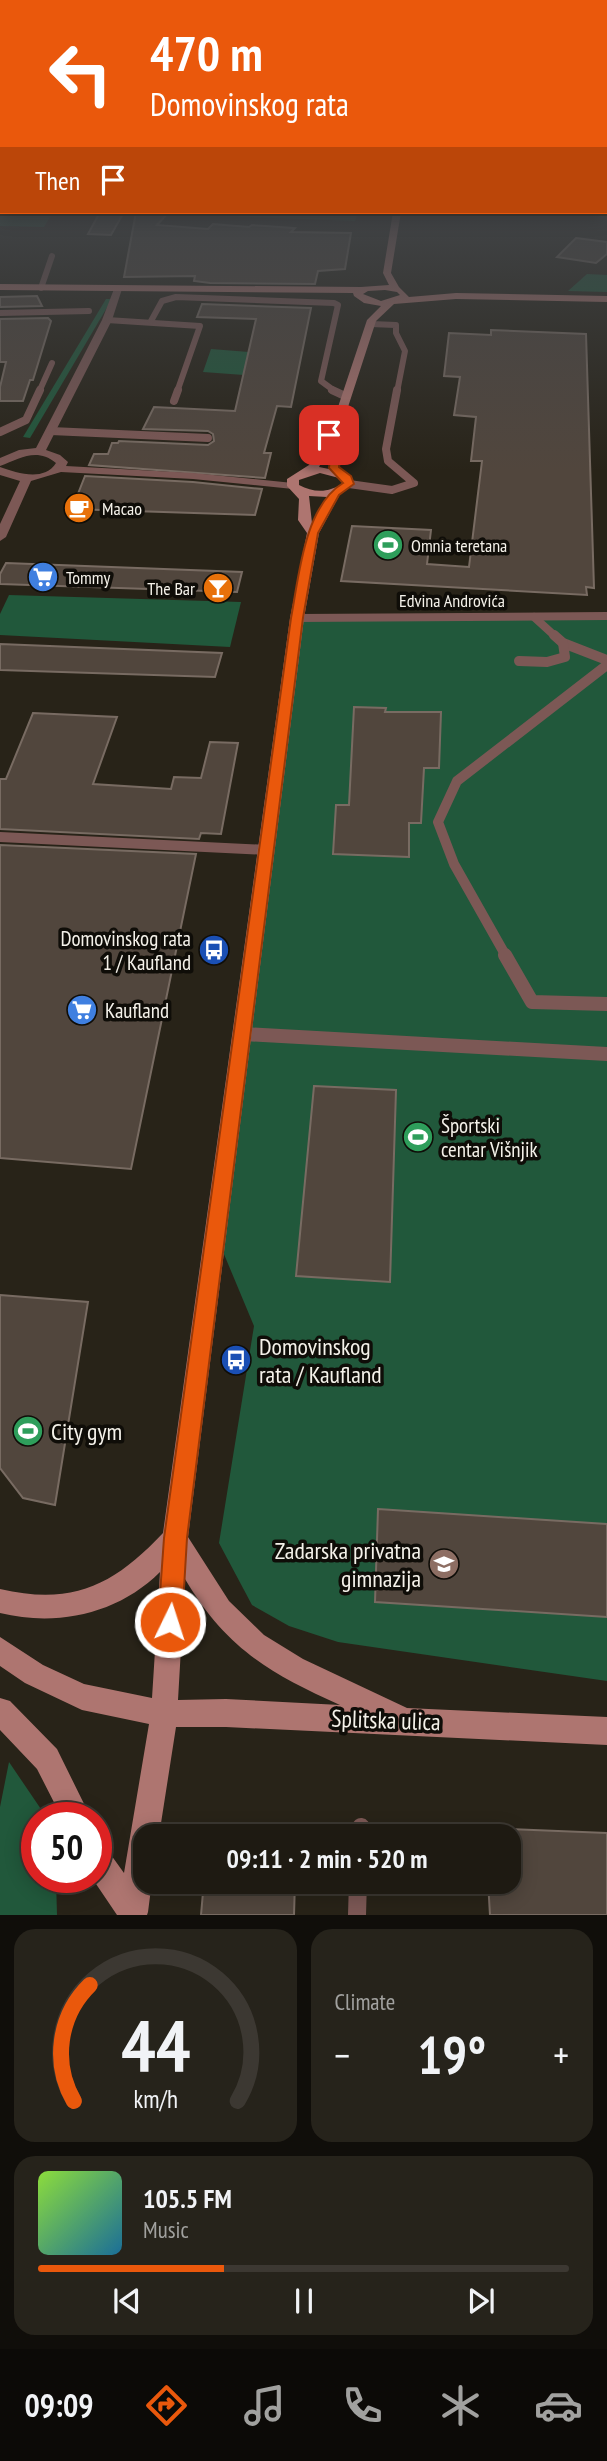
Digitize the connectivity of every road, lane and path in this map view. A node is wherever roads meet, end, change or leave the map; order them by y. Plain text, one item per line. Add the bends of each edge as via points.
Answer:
1 (117, 292) edge
2 (327, 292) edge
3 (395, 292) edge
4 (366, 294) junction
5 (396, 296) junction
6 (607, 299) edge
7 (89, 311) dead end
8 (0, 313) edge
9 (107, 320) junction
10 (151, 321) junction
11 (372, 322) junction
12 (52, 363) dead end
13 (345, 396) junction
14 (174, 401) dead end
15 (51, 431) junction
16 (0, 432) edge
17 (329, 435) junction
18 (208, 438) dead end
19 (39, 452) junction
20 (0, 463) edge
21 (59, 469) junction
22 (0, 470) edge
23 (338, 473) junction
24 (27, 478) junction
25 (298, 481) junction
26 (349, 484) junction
27 (335, 493) junction
28 (313, 533) junction
29 (0, 537) edge
30 (607, 616) edge
31 (534, 617) junction
32 (297, 618) junction
33 (563, 643) junction
34 (607, 660) edge
35 (519, 661) dead end
36 (607, 665) edge
37 (0, 838) edge
38 (267, 850) junction
39 (607, 1004) edge
40 (243, 1034) junction
41 (607, 1054) edge
42 (175, 1538) junction
43 (0, 1601) edge
44 (0, 1650) edge
45 (0, 1711) edge
46 (164, 1714) junction
47 (404, 1720) junction
48 (607, 1731) edge
49 (69, 1802) edge
50 (112, 1883) edge
51 (358, 1894) edge
52 (132, 1914) edge
53 (357, 1915) edge

1 - 9 street
2 - 4 main road
3 - 5 main road
4 - 5 main road
4 - 5 main road
4 - 11 main road
5 - 6 main road
5 - 11 main road
7 - 8 lane
9 - 10 lane
9 - 15 street
10 - 13 lane via 162,301 176,297 334,303 338,305 321,381
10 - 14 lane via 200,326
11 - 13 main road
11 - 26 lane via 396,325 405,351 386,449 388,461 414,483 394,490
12 - 16 lane via 26,419
13 - 17 main road
15 - 18 lane
15 - 19 street
17 - 23 main road via 336,447 334,468
17 - 25 main road via 313,467
19 - 20 street via 12,455
19 - 21 street via 60,458
21 - 24 street
21 - 25 street
22 - 24 street
23 - 25 main road via 320,470
23 - 26 main road
24 - 29 street
25 - 27 main road via 313,494
25 - 28 main road via 305,499 304,520
26 - 27 main road
27 - 28 main road
28 - 32 main road
30 - 31 street, Edvina Androvića
31 - 32 street, Edvina Androvića
31 - 33 lane
32 - 38 main road
33 - 34 lane
33 - 35 lane via 565,657 558,660
36 - 39 lane via 457,781 438,822 454,864 532,1002
37 - 38 lane
38 - 40 main road
40 - 41 lane
40 - 42 main road
42 - 43 main road via 138,1576 97,1598 64,1609 26,1609
42 - 46 main road
42 - 47 main road via 238,1630 282,1662
44 - 46 main road, Splitska ulica via 34,1674 82,1697
45 - 49 main road via 47,1759
46 - 47 main road, Splitska ulica
46 - 52 main road
47 - 48 main road, Splitska ulica
50 - 52 main road
51 - 53 lane

